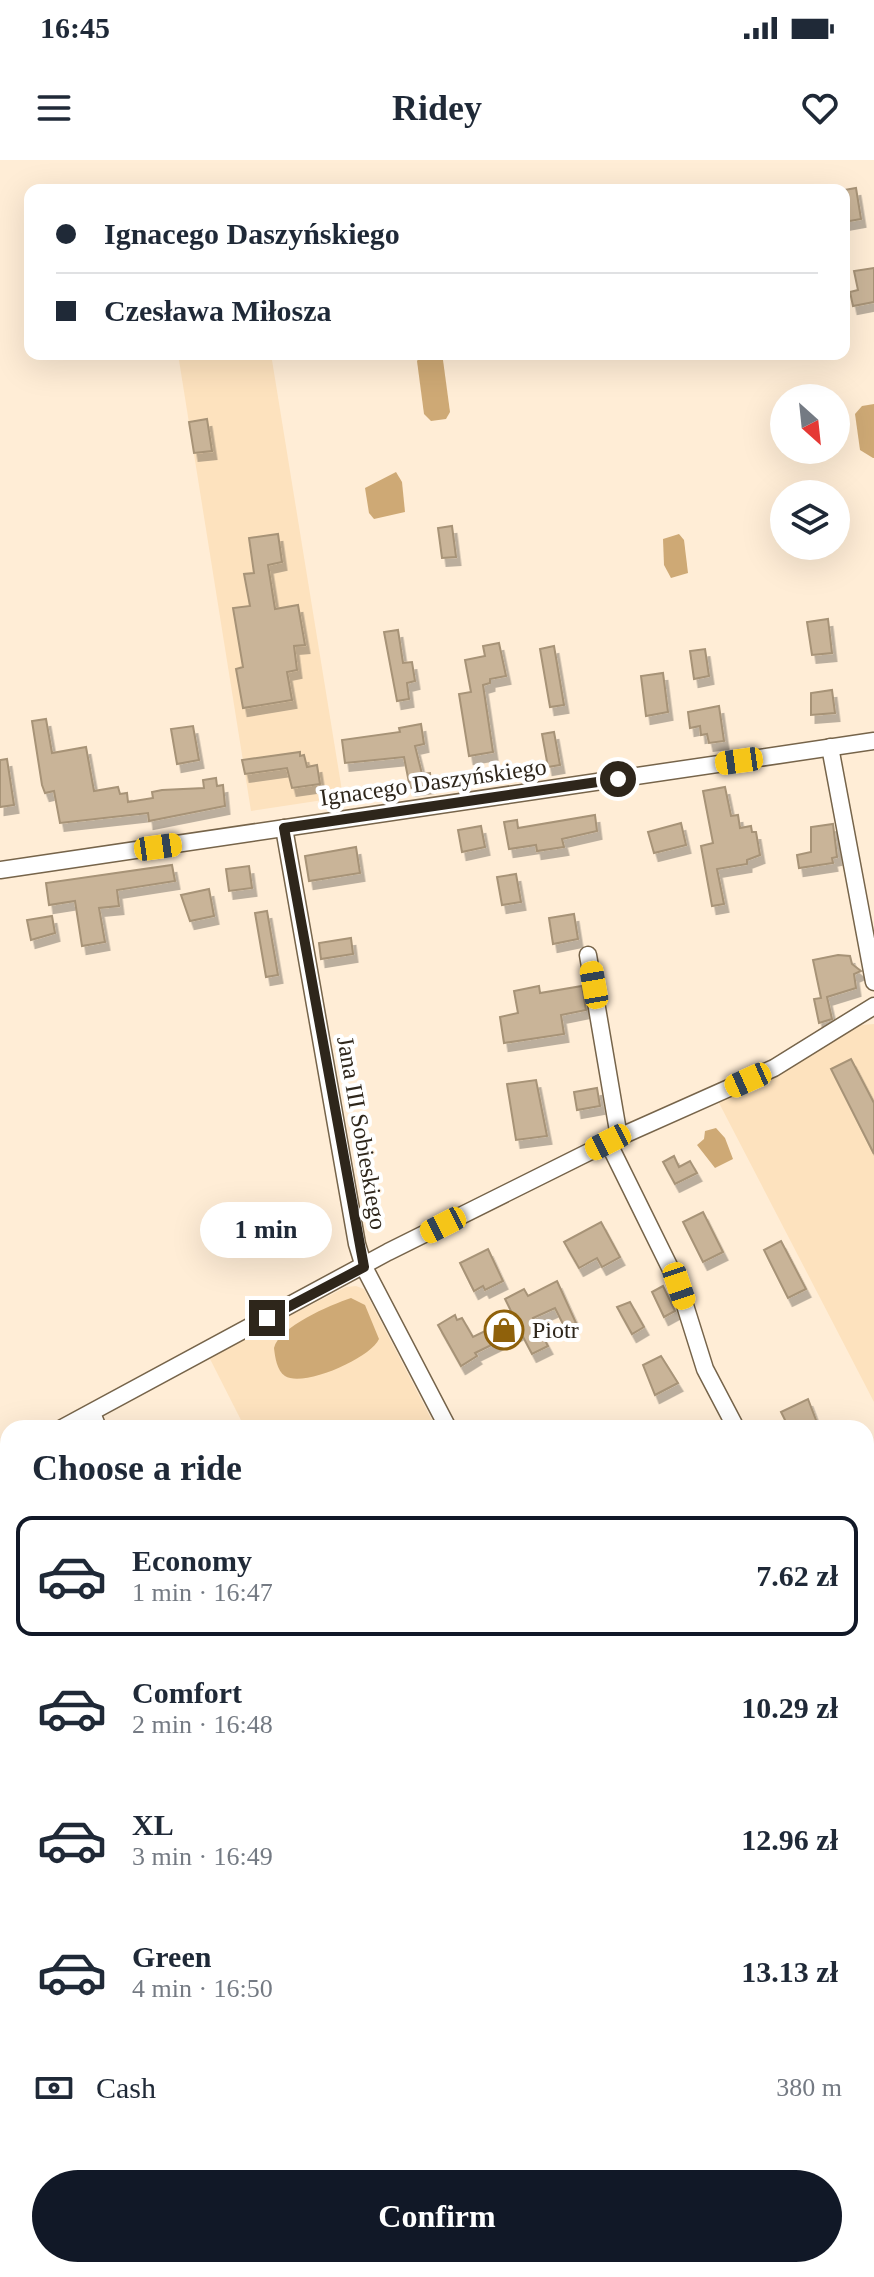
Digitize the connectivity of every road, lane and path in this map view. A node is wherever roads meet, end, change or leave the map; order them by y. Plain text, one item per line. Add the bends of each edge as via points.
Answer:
1 (874, 741) edge
2 (830, 747) junction
3 (284, 828) junction
4 (0, 870) edge
5 (588, 955) dead end
6 (874, 982) edge
7 (874, 1006) edge
8 (614, 1139) junction
9 (364, 1267) junction
10 (95, 1420) edge
11 (444, 1420) edge
12 (732, 1420) edge

1 - 2 street, Ignacego Daszyńskiego
2 - 3 street, Ignacego Daszyńskiego
2 - 6 street
3 - 4 street, Ignacego Daszyńskiego
3 - 9 street, Jana III Sobieskiego
5 - 8 street
7 - 8 street via 774,1068
8 - 9 street
8 - 12 street via 679,1286 705,1369
9 - 10 street
9 - 11 street, Jana III Sobieskiego

